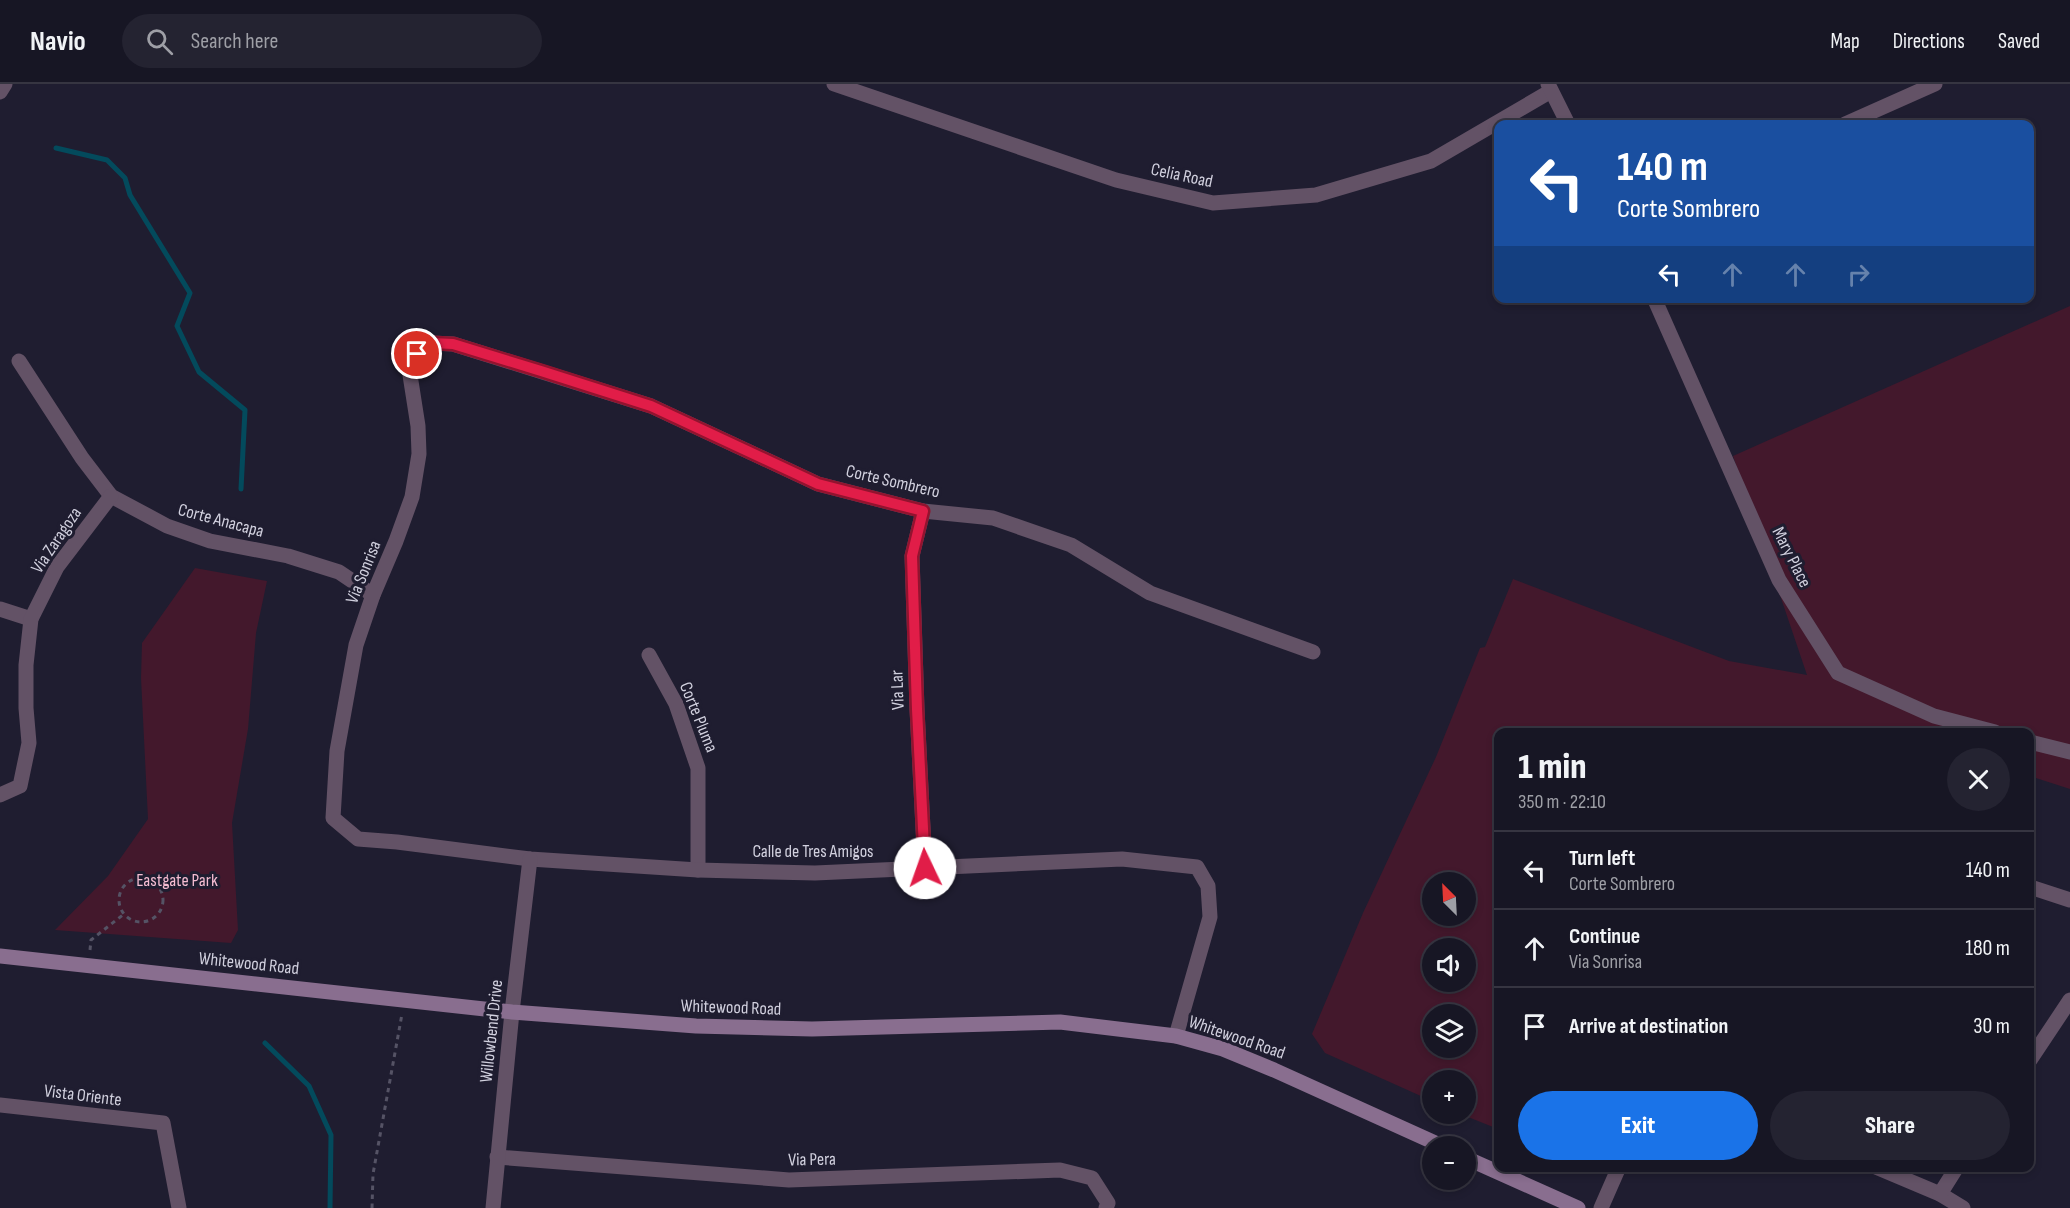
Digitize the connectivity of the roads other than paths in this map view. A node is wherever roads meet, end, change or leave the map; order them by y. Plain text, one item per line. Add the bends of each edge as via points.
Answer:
1 (5, 84) edge
2 (834, 84) edge
3 (1935, 84) edge
4 (1549, 87) edge
5 (0, 92) edge
6 (1496, 120) edge
7 (1566, 120) edge
8 (1854, 120) edge
9 (1494, 121) edge
10 (1656, 303) edge
11 (496, 358) joint
12 (19, 361) dead end
13 (111, 495) junction
14 (923, 511) junction
15 (373, 595) junction
16 (0, 609) edge
17 (32, 619) junction
18 (1313, 652) dead end
19 (649, 655) dead end
20 (1980, 728) edge
21 (2034, 742) edge
22 (2070, 752) edge
23 (0, 795) edge
24 (398, 842) joint
25 (531, 859) junction
26 (925, 868) junction
27 (698, 870) junction
28 (2034, 888) edge
29 (2070, 900) edge
30 (0, 956) edge
31 (2070, 1000) edge
32 (512, 1012) junction
33 (1176, 1036) junction
34 (2034, 1054) edge
35 (0, 1105) edge
36 (1422, 1137) edge
37 (497, 1157) junction
38 (1476, 1162) edge
39 (1494, 1170) edge
40 (1497, 1172) edge
41 (1617, 1172) edge
42 (1888, 1172) edge
43 (1954, 1172) edge
44 (1940, 1194) junction
45 (179, 1208) edge
46 (493, 1208) edge
47 (1106, 1208) edge
48 (1578, 1208) edge
49 (1601, 1208) edge
50 (1963, 1208) edge

1 - 5 street
2 - 9 street, Celia Road via 1116,180 1213,203 1316,195 1431,161
3 - 8 street
4 - 6 street, Celia Road
4 - 7 street
10 - 20 street, Mary Place via 1779,580 1838,674 1934,716
11 - 14 street, Corte Sombrero via 651,406 818,484
11 - 15 street, Via Sonrisa via 453,344 432,343 417,354 410,375 419,435 412,497
12 - 13 street, Corte Anacapa via 75,449
13 - 15 street, Corte Anacapa via 167,526 210,541 288,556 339,572
13 - 17 street, Via Zaragoza via 57,567
14 - 18 street, Corte Sombrero via 993,518 1071,545 1150,593
14 - 26 street, Via Lar via 912,556
15 - 24 street, Via Sonrisa via 350,676 337,751 333,818 358,839
16 - 17 street
17 - 23 street, Via Zaragoza via 26,665 29,743 20,786
19 - 27 street, Corte Pluma via 676,704 698,768
21 - 22 street
24 - 25 street, Calle de Tres Amigos
25 - 27 street, Calle de Tres Amigos
25 - 32 street, Willowbend Drive
26 - 27 street, Calle de Tres Amigos via 815,873
26 - 33 street, Calle de Tres Amigos via 1122,859 1197,867 1208,886 1210,917
28 - 29 street
30 - 32 main road, Whitewood Road
31 - 34 street
32 - 33 main road, Whitewood Road via 696,1026 812,1029 1060,1022
32 - 37 street, Willowbend Drive
33 - 36 main road, Whitewood Road via 1223,1049
35 - 45 street, Vista Oriente via 162,1123
37 - 46 street, Willowbend Drive
37 - 47 street, Via Pera via 789,1180 1060,1170 1092,1178 1108,1203
38 - 39 main road
40 - 48 main road
41 - 49 street
42 - 44 street
43 - 44 street
44 - 50 street

